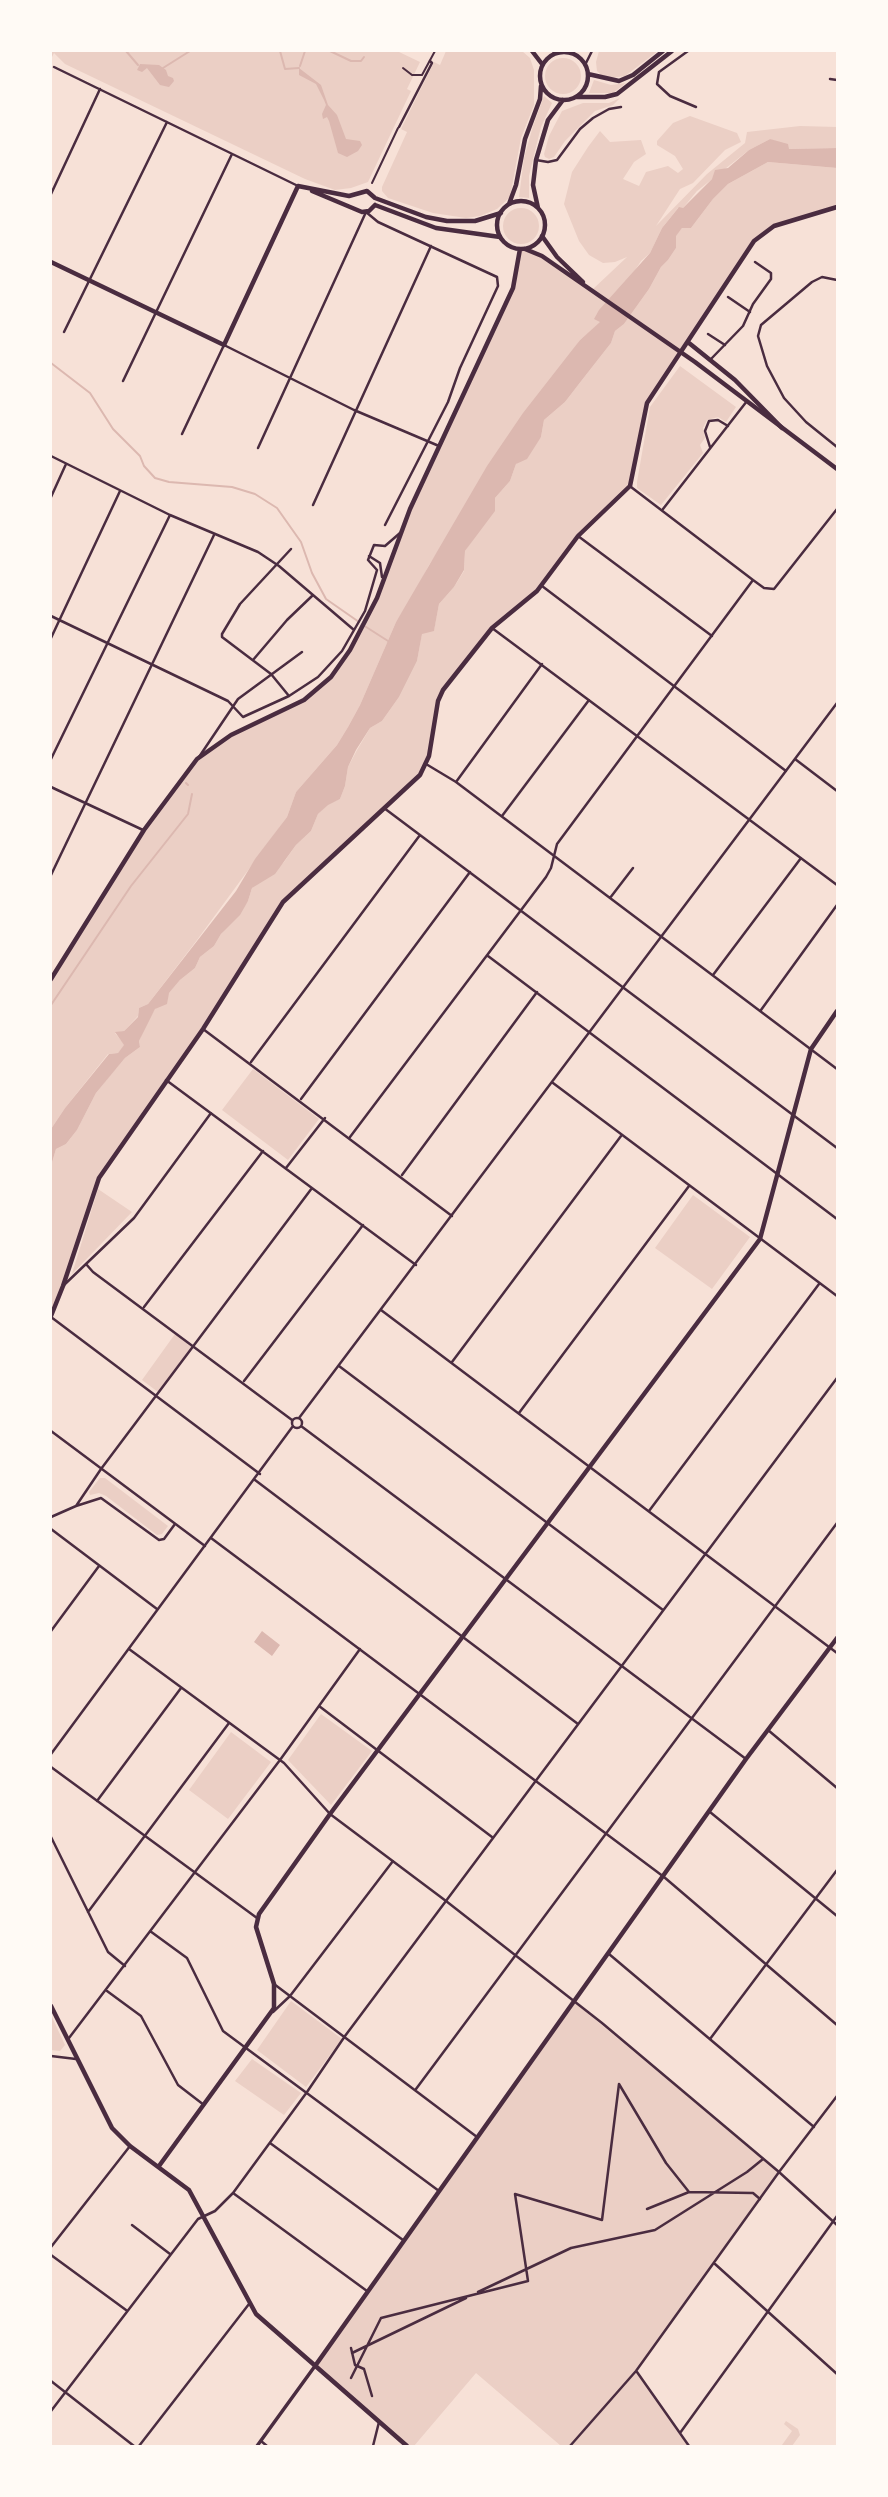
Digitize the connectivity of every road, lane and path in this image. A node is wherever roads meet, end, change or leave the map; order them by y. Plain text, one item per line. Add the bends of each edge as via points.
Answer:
1 (435, 51) edge
2 (532, 51) edge
3 (556, 51) edge
4 (570, 51) edge
5 (592, 51) edge
6 (663, 51) edge
7 (672, 51) edge
8 (688, 51) edge
9 (430, 61) junction
10 (542, 64) junction
11 (585, 65) junction
12 (54, 67) dead end
13 (403, 68) dead end
14 (588, 74) junction
15 (830, 79) dead end
16 (837, 80) edge
17 (542, 85) junction
18 (100, 89) junction
19 (575, 97) junction
20 (563, 100) junction
21 (621, 107) dead end
22 (695, 107) dead end
23 (167, 122) junction
24 (399, 127) joint
25 (232, 154) junction
26 (536, 160) junction
27 (372, 183) dead end
28 (298, 186) junction
29 (358, 193) junction
30 (51, 194) edge
31 (375, 198) junction
32 (509, 204) junction
33 (375, 205) junction
34 (837, 207) edge
35 (356, 208) junction
36 (538, 209) junction
37 (366, 212) junction
38 (501, 213) junction
39 (542, 236) junction
40 (500, 237) junction
41 (431, 246) junction
42 (523, 249) junction
43 (51, 262) edge
44 (755, 262) dead end
45 (837, 280) edge
46 (90, 281) junction
47 (592, 290) junction
48 (728, 297) dead end
49 (154, 312) junction
50 (750, 312) junction
51 (64, 332) dead end
52 (708, 334) dead end
53 (689, 342) junction
54 (224, 345) junction
55 (725, 345) junction
56 (710, 360) junction
57 (290, 378) junction
58 (123, 381) dead end
59 (747, 401) junction
60 (354, 410) junction
61 (728, 426) junction
62 (782, 428) junction
63 (182, 434) dead end
64 (427, 441) junction
65 (439, 446) junction
66 (710, 447) junction
67 (837, 447) edge
68 (258, 448) dead end
69 (51, 456) edge
70 (66, 464) junction
71 (837, 469) edge
72 (630, 486) junction
73 (120, 491) junction
74 (51, 497) edge
75 (313, 505) dead end
76 (837, 509) edge
77 (662, 510) junction
78 (170, 515) junction
79 (385, 525) dead end
80 (401, 532) junction
81 (214, 535) junction
82 (578, 536) junction
83 (291, 550) dead end
84 (369, 556) junction
85 (278, 566) junction
86 (753, 580) junction
87 (383, 583) junction
88 (542, 586) junction
89 (312, 596) junction
90 (51, 616) edge
91 (59, 620) junction
92 (356, 628) junction
93 (492, 628) junction
94 (712, 636) junction
95 (51, 638) edge
96 (107, 644) junction
97 (302, 652) dead end
98 (253, 660) junction
99 (542, 664) junction
100 (152, 665) junction
101 (271, 674) junction
102 (675, 686) junction
103 (289, 696) junction
104 (589, 700) junction
105 (837, 703) edge
106 (232, 706) junction
107 (832, 710) junction
108 (837, 715) edge
109 (636, 735) junction
110 (51, 759) edge
111 (197, 759) junction
112 (795, 759) junction
113 (426, 764) junction
114 (786, 771) junction
115 (456, 782) junction
116 (51, 787) edge
117 (837, 791) edge
118 (85, 803) junction
119 (384, 808) junction
120 (502, 816) junction
121 (748, 819) junction
122 (144, 830) junction
123 (420, 835) junction
124 (554, 857) junction
125 (801, 858) junction
126 (633, 868) dead end
127 (470, 872) junction
128 (51, 875) edge
129 (837, 885) edge
130 (610, 898) junction
131 (837, 905) edge
132 (520, 909) junction
133 (660, 936) junction
134 (487, 955) junction
135 (713, 975) junction
136 (51, 979) edge
137 (623, 986) junction
138 (537, 992) junction
139 (761, 1010) junction
140 (837, 1011) edge
141 (203, 1029) junction
142 (590, 1033) junction
143 (811, 1049) junction
144 (250, 1063) junction
145 (837, 1069) edge
146 (166, 1080) junction
147 (553, 1083) junction
148 (300, 1100) junction
149 (212, 1113) junction
150 (793, 1114) junction
151 (325, 1118) junction
152 (621, 1136) junction
153 (350, 1137) junction
154 (837, 1148) edge
155 (263, 1151) junction
156 (286, 1168) junction
157 (778, 1174) junction
158 (401, 1176) junction
159 (689, 1186) junction
160 (312, 1188) junction
161 (452, 1216) junction
162 (837, 1219) edge
163 (363, 1225) junction
164 (760, 1239) junction
165 (86, 1264) junction
166 (416, 1265) junction
167 (820, 1283) junction
168 (63, 1286) junction
169 (837, 1296) edge
170 (144, 1308) junction
171 (381, 1310) junction
172 (51, 1317) edge
173 (194, 1346) junction
174 (452, 1362) junction
175 (339, 1366) junction
176 (837, 1378) edge
177 (243, 1383) junction
178 (156, 1396) junction
179 (519, 1413) junction
180 (299, 1418) junction
181 (292, 1420) junction
182 (293, 1426) junction
183 (301, 1426) junction
184 (51, 1431) edge
185 (590, 1466) junction
186 (101, 1469) junction
187 (260, 1474) junction
188 (255, 1480) junction
189 (76, 1506) junction
190 (649, 1511) junction
191 (51, 1517) edge
192 (837, 1523) edge
193 (175, 1524) junction
194 (547, 1524) junction
195 (51, 1529) edge
196 (211, 1538) junction
197 (205, 1546) junction
198 (705, 1554) junction
199 (99, 1566) junction
200 (505, 1580) junction
201 (775, 1607) junction
202 (157, 1609) junction
203 (663, 1610) junction
204 (51, 1631) edge
205 (463, 1637) junction
206 (837, 1638) edge
207 (830, 1647) junction
208 (129, 1648) junction
209 (360, 1649) junction
210 (837, 1653) edge
211 (621, 1667) junction
212 (181, 1688) junction
213 (420, 1694) junction
214 (318, 1706) junction
215 (692, 1718) junction
216 (229, 1723) junction
217 (578, 1724) junction
218 (768, 1730) junction
219 (378, 1750) junction
220 (51, 1754) edge
221 (746, 1759) junction
222 (280, 1760) junction
223 (51, 1767) edge
224 (536, 1782) junction
225 (837, 1788) edge
226 (97, 1801) junction
227 (710, 1812) junction
228 (330, 1814) junction
229 (606, 1833) junction
230 (51, 1837) edge
231 (145, 1837) junction
232 (492, 1838) junction
233 (393, 1861) junction
234 (837, 1870) edge
235 (194, 1873) junction
236 (664, 1877) junction
237 (816, 1898) junction
238 (446, 1901) junction
239 (88, 1912) junction
240 (837, 1916) edge
241 (257, 1918) junction
242 (150, 1931) junction
243 (609, 1954) junction
244 (515, 1955) junction
245 (768, 1965) junction
246 (125, 1966) junction
247 (274, 1984) junction
248 (107, 1991) junction
249 (290, 1996) junction
250 (574, 2002) junction
251 (51, 2006) edge
252 (272, 2013) junction
253 (837, 2025) edge
254 (345, 2036) junction
255 (710, 2039) junction
256 (67, 2040) junction
257 (247, 2048) junction
258 (51, 2056) edge
259 (76, 2059) junction
260 (416, 2089) junction
261 (307, 2092) junction
262 (837, 2096) edge
263 (204, 2105) junction
264 (814, 2127) junction
265 (477, 2137) junction
266 (270, 2143) junction
267 (130, 2146) junction
268 (763, 2159) junction
269 (159, 2166) junction
270 (779, 2172) junction
271 (439, 2191) junction
272 (689, 2192) junction
273 (716, 2192) junction
274 (233, 2193) junction
275 (760, 2199) junction
276 (647, 2209) dead end
277 (205, 2215) junction
278 (837, 2216) edge
279 (833, 2221) junction
280 (132, 2225) dead end
281 (837, 2225) edge
282 (404, 2240) junction
283 (51, 2247) edge
284 (170, 2254) junction
285 (51, 2255) edge
286 (715, 2264) junction
287 (526, 2269) junction
288 (367, 2291) junction
289 (473, 2295) junction
290 (249, 2304) junction
291 (126, 2310) junction
292 (769, 2312) junction
293 (369, 2345) junction
294 (351, 2348) dead end
295 (352, 2353) junction
296 (315, 2366) junction
297 (358, 2367) junction
298 (636, 2371) junction
299 (837, 2374) edge
300 (351, 2378) dead end
301 (51, 2381) edge
302 (65, 2392) junction
303 (372, 2396) dead end
304 (51, 2411) edge
305 (379, 2422) junction
306 (680, 2433) junction
307 (261, 2441) junction
308 (137, 2446) edge
309 (257, 2446) edge
310 (267, 2446) edge
311 (373, 2446) edge
312 (407, 2446) edge
313 (570, 2446) edge
314 (690, 2446) edge

1 - 9 lane
2 - 10 main road
3 - 4 main road
3 - 10 main road
4 - 11 main road
5 - 11 street
6 - 14 main road via 619,81
7 - 19 main road via 617,94
8 - 22 street via 659,72 657,84 670,96
9 - 13 lane via 418,76
9 - 24 street
10 - 17 main road
11 - 14 main road
12 - 18 street
14 - 19 main road via 584,89
15 - 16 street
17 - 20 main road via 548,94
17 - 32 main road
18 - 23 street
18 - 30 street
19 - 20 main road
20 - 26 main road via 548,120
21 - 26 street via 593,118 557,160
23 - 25 street
23 - 46 street
24 - 27 lane
25 - 28 street
25 - 49 street
26 - 36 main road via 533,185
28 - 29 main road via 349,196
28 - 35 main road
28 - 54 main road
29 - 31 main road via 368,191
29 - 35 main road
31 - 33 main road
31 - 38 main road via 447,221 475,221
32 - 36 main road via 527,202
32 - 38 main road
33 - 37 main road
33 - 40 main road via 436,228
34 - 53 main road via 774,226 754,241
35 - 37 main road
36 - 39 main road via 544,219
37 - 41 street
37 - 57 street
38 - 40 main road
39 - 42 main road
39 - 47 main road
40 - 42 main road via 509,246
41 - 60 street
41 - 64 street via 497,277 498,286
42 - 47 main road via 542,256
42 - 65 main road via 513,288
43 - 46 main road
44 - 50 street via 771,275
45 - 67 street via 822,277 812,282 761,325 758,336 784,398
46 - 49 main road
46 - 51 street
47 - 59 main road
48 - 50 street
49 - 54 main road
49 - 58 street
50 - 55 street
52 - 55 street
53 - 56 main road
53 - 72 main road via 644,408
54 - 57 street
54 - 63 street
55 - 56 street
56 - 62 main road
57 - 60 street
57 - 68 street
59 - 61 street
59 - 62 main road
60 - 64 street
60 - 75 street
61 - 66 street
61 - 66 street via 709,421 705,431
62 - 71 main road
64 - 65 street
64 - 79 street
65 - 80 main road
66 - 77 street
69 - 70 street
70 - 73 street
70 - 74 street
72 - 77 street
72 - 82 main road
73 - 78 street
73 - 91 street
76 - 86 street via 774,589
77 - 86 street
78 - 81 street
78 - 96 street
80 - 84 street via 385,546 374,545
80 - 87 main road
81 - 85 street via 258,552
81 - 100 street
82 - 88 main road
82 - 94 street
83 - 85 street
84 - 87 street via 380,563
84 - 92 street via 377,570
85 - 89 street
85 - 98 street via 240,604 222,634
86 - 94 street
87 - 111 main road via 340,666 319,689 231,735
88 - 93 main road
88 - 102 street
89 - 92 street
89 - 98 street
90 - 91 street
91 - 95 street
91 - 96 street
92 - 103 street via 330,666
93 - 99 street
93 - 113 main road via 440,695
94 - 102 street
96 - 100 street
96 - 110 street
97 - 101 street
98 - 101 street
99 - 104 street
99 - 115 street
100 - 106 street
100 - 118 street
101 - 103 street
101 - 106 street
102 - 109 street
102 - 114 street
103 - 106 street via 243,717
104 - 109 street
104 - 120 street
105 - 107 street
106 - 111 street
107 - 108 street
107 - 112 street
109 - 121 street
109 - 124 street via 557,844
111 - 122 main road
112 - 114 street
112 - 117 street
113 - 115 street
113 - 119 main road
114 - 121 street
115 - 120 street
116 - 118 street
118 - 122 street
118 - 128 street
119 - 123 street
119 - 141 main road via 287,897
120 - 124 street
121 - 125 street
121 - 133 street
122 - 136 main road
123 - 127 street
123 - 144 street
124 - 130 street
124 - 132 street via 546,877
125 - 129 street
125 - 135 street
126 - 130 street
127 - 132 street
127 - 148 street
130 - 133 street
131 - 139 street
132 - 134 street
132 - 137 street
133 - 135 street
133 - 137 street
134 - 138 street
134 - 153 street
135 - 139 street
137 - 142 street
137 - 150 street
138 - 142 street
138 - 158 street
139 - 143 street
140 - 143 main road
141 - 144 street
141 - 146 main road
142 - 147 street
142 - 157 street
143 - 145 street
143 - 150 main road
144 - 148 street
146 - 149 street
146 - 168 main road via 99,1178
147 - 152 street
147 - 161 street
148 - 151 street
149 - 155 street
149 - 165 street via 134,1218
150 - 154 street
150 - 157 main road
151 - 153 street
151 - 156 street
152 - 159 street
152 - 174 street
153 - 158 street
155 - 156 street
155 - 170 street
156 - 160 street
157 - 162 street
157 - 164 main road
158 - 161 street
159 - 164 street
159 - 179 street
160 - 163 street
160 - 173 street
161 - 166 street
163 - 166 street
163 - 177 street
164 - 167 street
164 - 185 main road
165 - 168 street
165 - 170 street
166 - 171 street
167 - 169 street
167 - 190 street
168 - 172 main road
170 - 173 street
171 - 174 street
171 - 175 street
172 - 178 street
173 - 177 street
173 - 178 street
174 - 179 street
175 - 180 street
175 - 194 street
176 - 198 street
177 - 181 street
178 - 186 street
178 - 187 street
179 - 185 street
180 - 181 street
180 - 183 street
181 - 182 street
182 - 183 street
182 - 187 street
183 - 200 street
184 - 186 street
185 - 190 street
185 - 194 main road
186 - 189 street
186 - 193 street
187 - 188 street
188 - 196 street
188 - 205 street
189 - 191 street
189 - 193 street via 101,1498 159,1540
190 - 198 street
192 - 201 street
193 - 197 street
194 - 200 main road
194 - 203 street
195 - 199 street
196 - 197 street
196 - 209 street
197 - 202 street
198 - 201 street
198 - 203 street
199 - 202 street
199 - 204 street
200 - 205 main road
200 - 211 street
201 - 207 street
201 - 215 street
202 - 208 street
203 - 211 street
205 - 213 main road
205 - 217 street
206 - 207 main road
207 - 210 street
207 - 218 main road
208 - 212 street
208 - 220 street
209 - 213 street
209 - 214 street
211 - 215 street
211 - 217 street
212 - 216 street
212 - 226 street
213 - 219 main road
213 - 224 street
214 - 219 street
214 - 222 street
215 - 221 street
215 - 229 street
216 - 222 street
216 - 231 street
217 - 224 street
218 - 221 main road
218 - 225 street
219 - 228 main road
219 - 232 street
221 - 227 main road
222 - 228 street
222 - 235 street
223 - 226 street
224 - 229 street
224 - 232 street
226 - 231 street
227 - 236 main road
227 - 237 street
228 - 233 street
228 - 241 main road
229 - 236 street
229 - 244 street
230 - 239 street
231 - 235 street
231 - 239 street
232 - 238 street
233 - 238 street
233 - 249 street
234 - 237 street
235 - 241 street
235 - 242 street
236 - 243 main road
236 - 245 street
237 - 240 street
237 - 245 street
238 - 244 street
238 - 254 street
239 - 246 street via 108,1952
241 - 247 main road
242 - 246 street
242 - 257 street via 187,1958 220,2028
243 - 250 main road
243 - 255 street
244 - 250 street
244 - 260 street
245 - 253 street
245 - 255 street
246 - 248 street
247 - 249 street
247 - 252 main road
248 - 256 street
248 - 263 street via 141,2016 178,2085
249 - 252 street
249 - 254 street
250 - 265 main road
250 - 268 street
251 - 256 main road
252 - 257 main road
254 - 260 street
254 - 261 street
255 - 264 street
256 - 259 main road
257 - 261 street
257 - 263 main road
258 - 259 street
259 - 267 main road via 108,2121
260 - 265 street
261 - 266 street
261 - 271 street
262 - 264 street
263 - 269 main road
264 - 270 street
265 - 271 main road
266 - 274 street
266 - 282 street
267 - 269 main road
267 - 283 street
268 - 270 street
268 - 273 street
269 - 277 main road via 189,2190
270 - 275 street
270 - 279 street
271 - 282 main road
272 - 273 street
272 - 276 street
272 - 287 street via 666,2163 620,2084 602,2220 514,2194
273 - 275 street via 753,2193
273 - 287 street via 655,2230 571,2248
274 - 277 street
274 - 288 street
275 - 286 street
277 - 284 street
277 - 290 main road
278 - 279 street
279 - 281 street
279 - 292 street
280 - 284 street
282 - 288 main road
284 - 291 street
285 - 291 street
286 - 292 street
286 - 298 street
287 - 289 street
287 - 289 street via 528,2281
288 - 296 main road
289 - 293 street
289 - 293 street via 381,2318
290 - 296 main road
290 - 308 street
291 - 302 street
292 - 299 street
292 - 306 street
293 - 295 street
293 - 297 street
294 - 295 street
295 - 297 street
296 - 305 main road
296 - 307 street
297 - 300 street
297 - 303 street via 364,2369
298 - 306 street
298 - 313 street
301 - 302 street
302 - 304 street
302 - 308 street
305 - 311 street
305 - 312 main road
306 - 314 street
307 - 309 street
307 - 310 street

